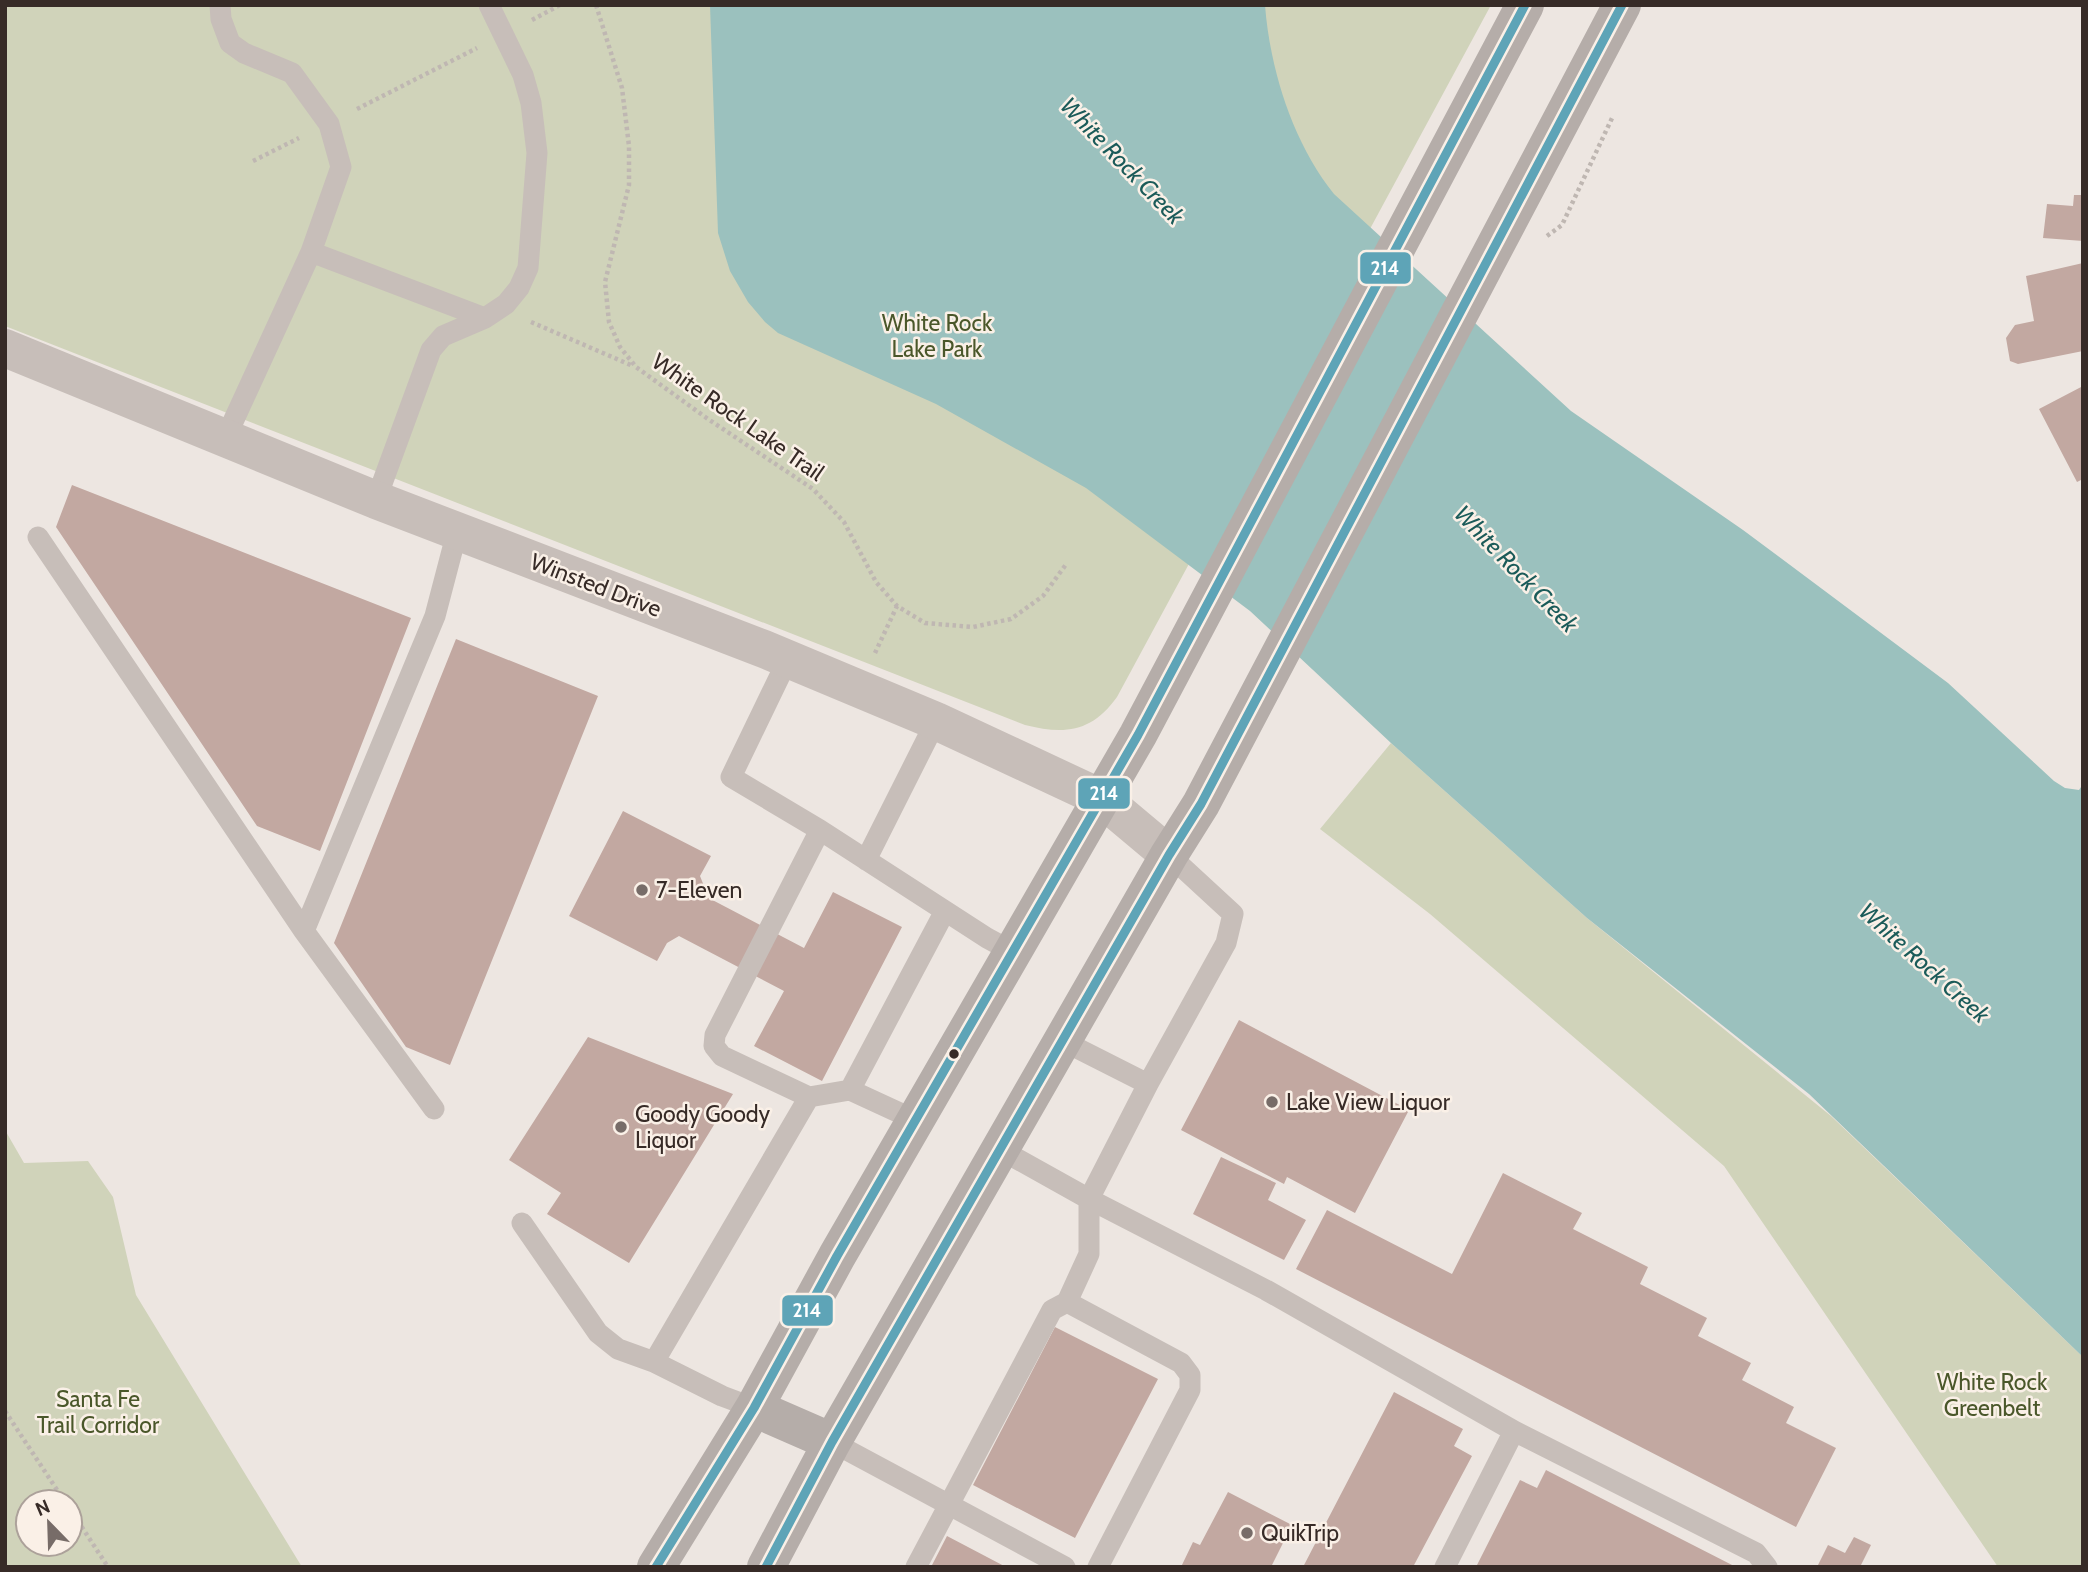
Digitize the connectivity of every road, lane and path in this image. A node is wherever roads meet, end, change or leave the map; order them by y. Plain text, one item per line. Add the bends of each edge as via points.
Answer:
1 (220, 5) edge
2 (489, 5) edge
3 (560, 5) edge
4 (596, 5) edge
5 (1524, 5) edge
6 (1622, 5) edge
7 (505, 34) junction
8 (329, 124) junction
9 (253, 161) dead end
10 (311, 252) junction
11 (485, 318) junction
12 (5, 348) edge
13 (636, 367) junction
14 (226, 437) junction
15 (376, 500) junction
16 (457, 532) junction
17 (38, 537) dead end
18 (1068, 563) dead end
19 (788, 659) junction
20 (936, 721) junction
21 (1101, 798) junction
22 (820, 830) junction
23 (1169, 855) junction
24 (866, 860) junction
25 (945, 911) junction
26 (304, 931) junction
27 (1013, 952) junction
28 (1063, 1041) junction
29 (1147, 1084) junction
30 (850, 1090) junction
31 (809, 1097) junction
32 (434, 1109) dead end
33 (915, 1120) junction
34 (1001, 1150) junction
35 (1089, 1199) junction
36 (522, 1223) dead end
37 (1068, 1302) junction
38 (654, 1362) junction
39 (754, 1408) junction
40 (5, 1411) edge
41 (1514, 1431) junction
42 (832, 1442) junction
43 (56, 1488) edge
44 (950, 1504) junction
45 (84, 1530) edge
46 (108, 1567) edge
47 (656, 1567) edge
48 (766, 1567) edge
49 (916, 1567) edge
50 (1065, 1567) edge
51 (1098, 1567) edge
52 (1446, 1567) edge
53 (1767, 1567) edge

1 - 8 lane via 220,19 230,43 292,73
2 - 7 lane
3 - 7 path
4 - 13 path, White Rock Lake Trail via 622,88 629,146 629,185 605,282 608,322
5 - 21 main road
6 - 23 main road via 1243,726
7 - 8 path
7 - 11 lane via 531,103 537,153 528,268 506,304
8 - 9 path
8 - 10 lane via 341,167
10 - 11 lane
10 - 14 lane
11 - 13 path via 525,320
11 - 15 lane via 443,335 431,350
12 - 14 street, Winsted Drive
13 - 18 path, White Rock Lake Trail via 813,489 844,522 876,582 897,606 925,623 973,627 1012,619 1043,596
14 - 15 street, Winsted Drive
15 - 16 street, Winsted Drive
16 - 19 street, Winsted Drive
16 - 26 lane via 435,616
17 - 26 lane
19 - 20 street, Winsted Drive
19 - 22 lane via 731,777
20 - 21 street, Winsted Drive
20 - 24 lane
21 - 23 street, Winsted Drive
21 - 27 main road
22 - 24 lane
22 - 31 lane via 715,1035 714,1046 722,1056
23 - 28 main road
23 - 29 lane via 1233,914 1226,943
24 - 25 lane
25 - 27 lane
25 - 30 lane
26 - 32 lane
27 - 33 main road
28 - 29 lane
28 - 34 main road
29 - 35 lane
30 - 31 lane
30 - 33 lane
31 - 38 lane
33 - 39 main road
34 - 35 lane
34 - 42 main road
35 - 37 lane via 1089,1254
35 - 41 lane via 1266,1290
36 - 38 lane via 598,1333 618,1349
37 - 44 lane via 1052,1310
37 - 51 lane via 1181,1363 1190,1375 1190,1390
38 - 39 lane
39 - 42 main road
39 - 47 main road
40 - 43 path
41 - 52 lane
41 - 53 lane via 1756,1553
42 - 44 lane
42 - 48 main road
44 - 49 lane
44 - 50 lane
45 - 46 path

